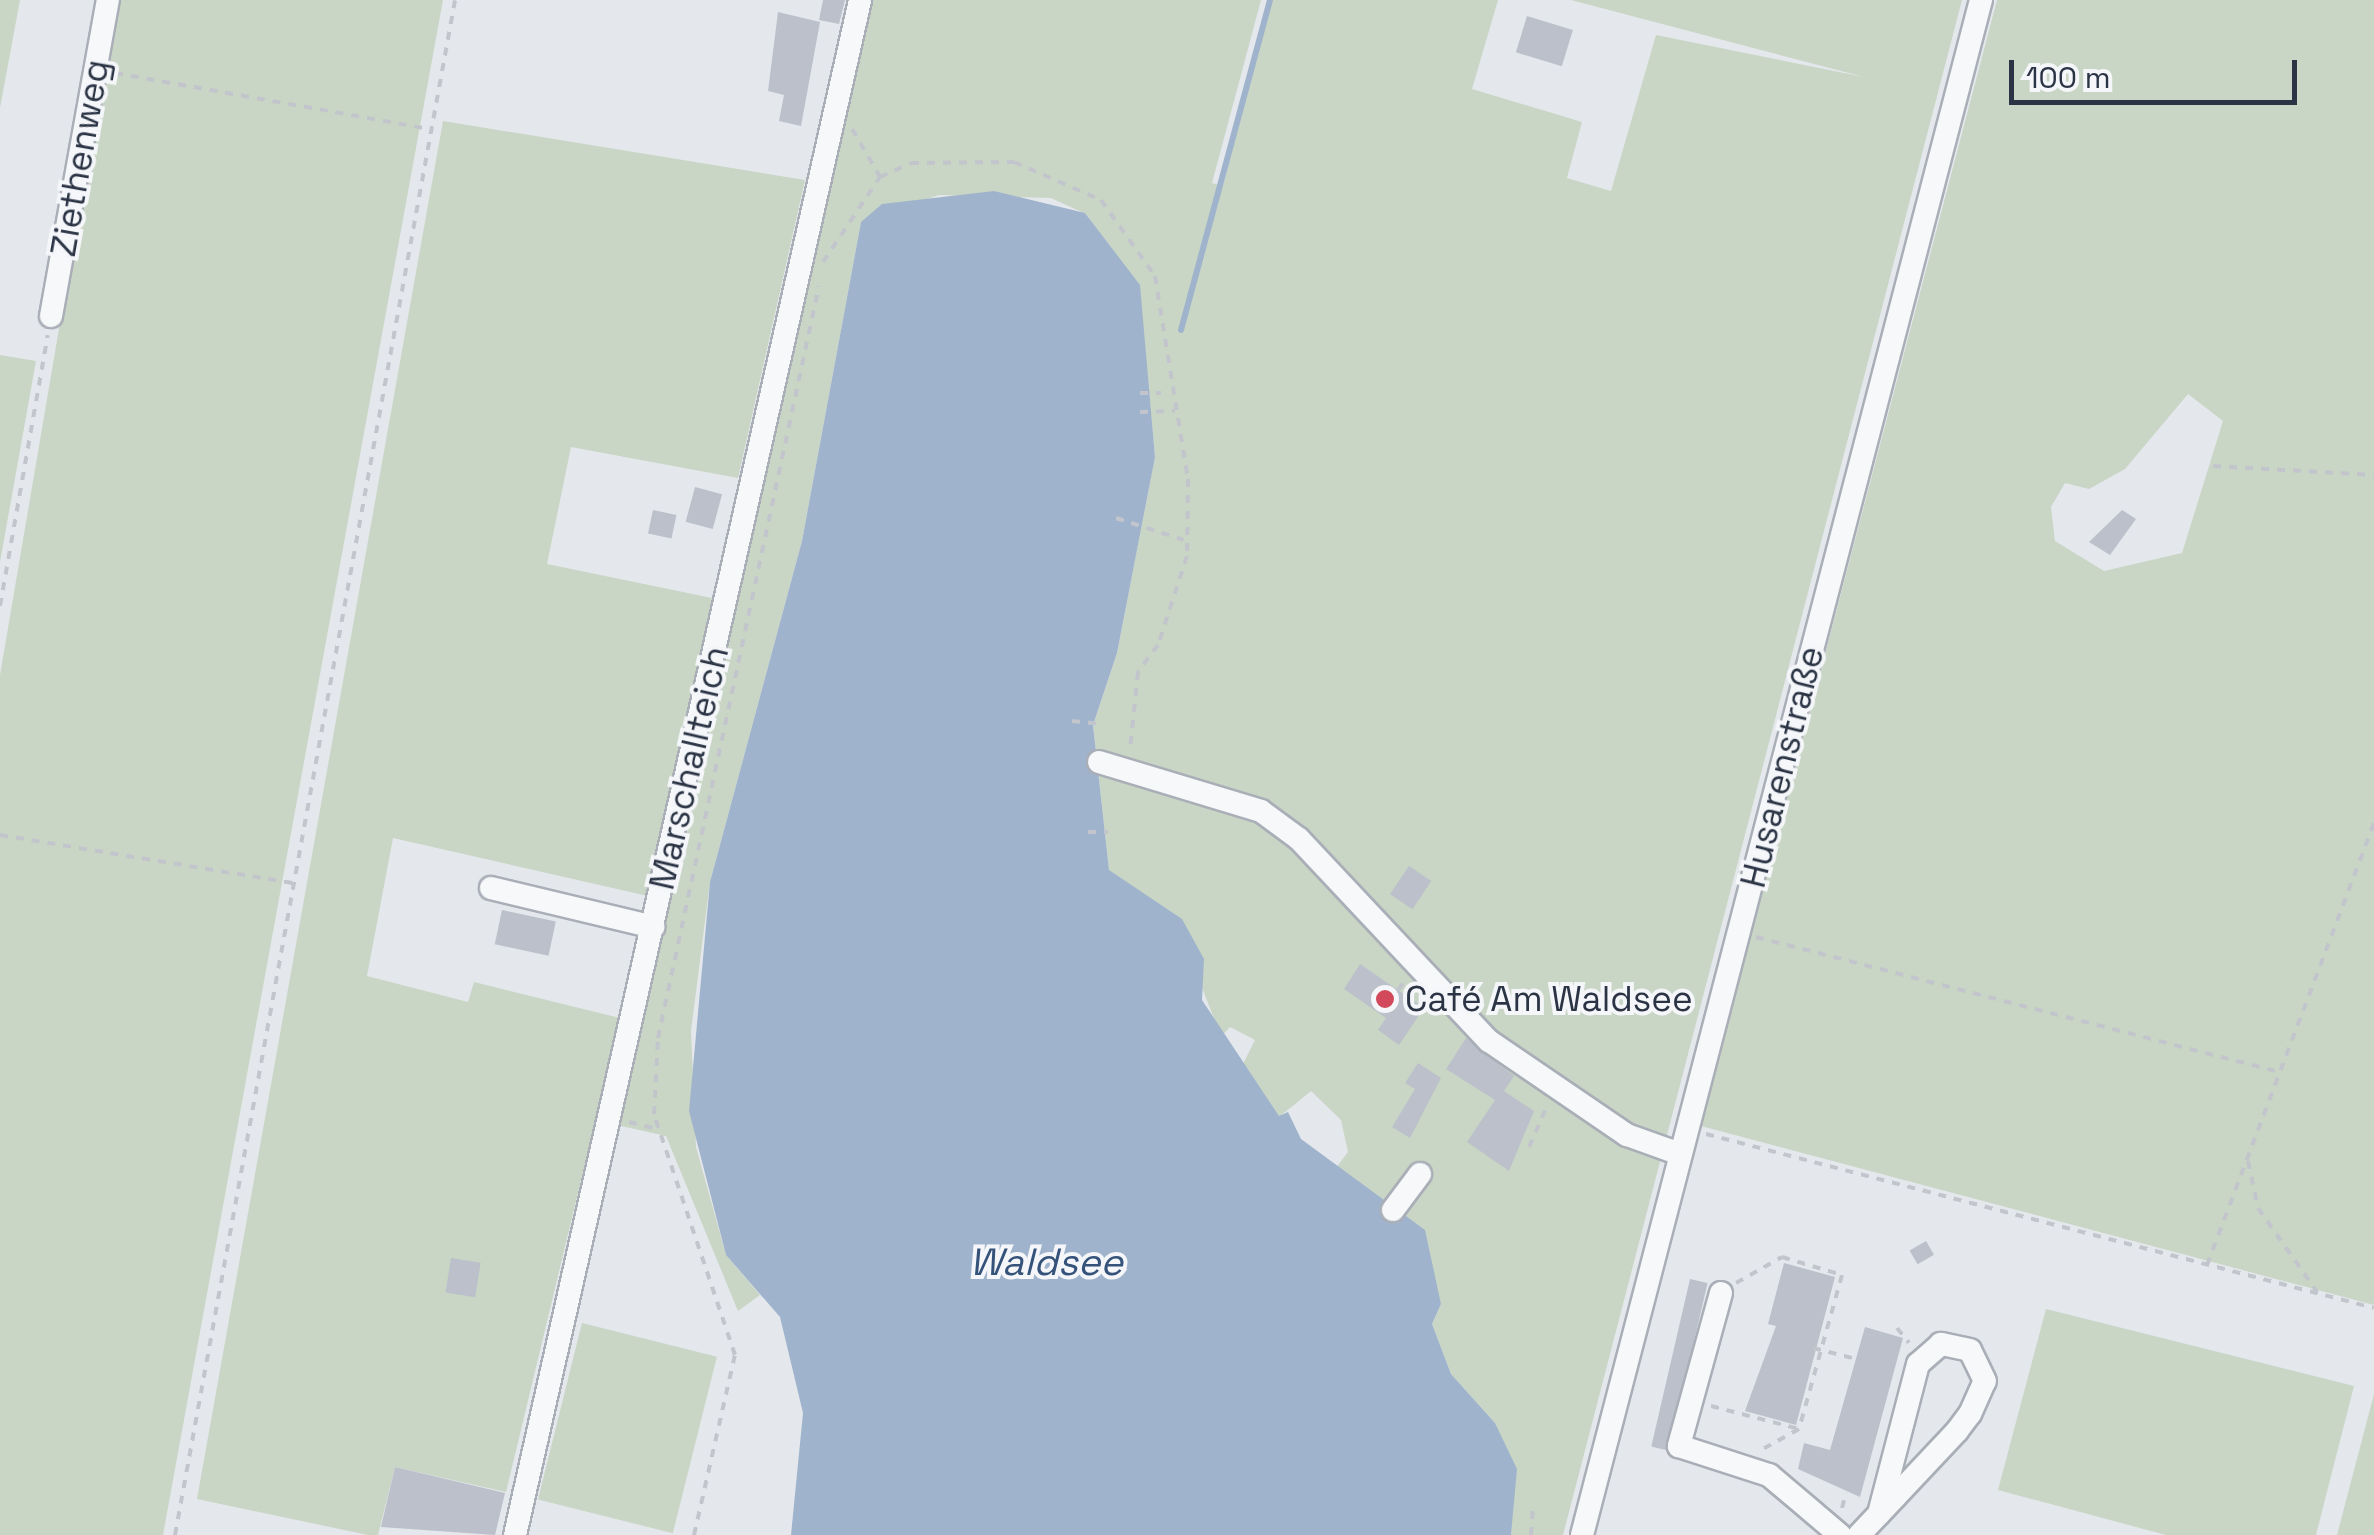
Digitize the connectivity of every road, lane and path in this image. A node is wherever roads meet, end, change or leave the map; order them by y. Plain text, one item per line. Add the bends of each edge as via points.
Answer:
1 (108, 0) edge
2 (455, 0) edge
3 (860, 0) edge
4 (1981, 0) edge
5 (96, 70) junction
6 (838, 104) junction
7 (430, 128) junction
8 (880, 177) junction
9 (52, 316) joint
10 (1140, 393) dead end
11 (1160, 393) dead end
12 (1176, 410) junction
13 (1140, 412) dead end
14 (2214, 466) dead end
15 (2374, 475) edge
16 (1116, 518) dead end
17 (1184, 540) junction
18 (0, 606) edge
19 (1072, 722) dead end
20 (1099, 724) dead end
21 (1098, 762) dead end
22 (1141, 774) junction
23 (2374, 822) edge
24 (1088, 832) dead end
25 (1108, 832) dead end
26 (0, 835) edge
27 (294, 883) junction
28 (491, 888) dead end
29 (653, 927) junction
30 (1739, 932) junction
31 (2279, 1072) junction
32 (1544, 1115) dead end
33 (610, 1118) junction
34 (658, 1129) junction
35 (1711, 1136) dead end
36 (1529, 1148) dead end
37 (1680, 1154) junction
38 (2248, 1157) junction
39 (1420, 1174) dead end
40 (1392, 1210) dead end
41 (2207, 1265) junction
42 (2317, 1292) junction
43 (1721, 1293) joint
44 (2374, 1308) edge
45 (1814, 1348) dead end
46 (1821, 1350) junction
47 (1856, 1360) dead end
48 (1692, 1401) junction
49 (1798, 1429) junction
50 (1742, 1466) junction
51 (1534, 1506) dead end
52 (1879, 1514) junction
53 (174, 1535) edge
54 (515, 1535) edge
55 (694, 1535) edge
56 (1531, 1535) edge
57 (1582, 1535) edge
58 (1840, 1535) edge
59 (1859, 1535) edge

1 - 5 street, Ziethenweg
2 - 7 path
3 - 6 street, Marschallteich
4 - 30 street, Husarenstraße
5 - 7 path
5 - 9 street, Ziethenweg
6 - 8 path
6 - 29 street, Marschallteich
7 - 27 path
8 - 12 path via 912,163 1014,162 1101,200 1155,276
8 - 34 path via 823,263 658,1038
9 - 18 path
10 - 11 path
12 - 13 path
12 - 17 path via 1188,479
14 - 15 path
16 - 17 path
17 - 22 path via 1182,585 1138,672 1129,714 1130,759
19 - 20 path
21 - 22 street
22 - 37 street via 1261,811 1299,840 1489,1041 1626,1135
23 - 31 path
24 - 25 path
26 - 27 path
27 - 53 path
28 - 29 street
29 - 33 street, Marschallteich
30 - 31 path
30 - 37 street, Husarenstraße
31 - 38 path
32 - 36 path
33 - 34 path
33 - 54 street, Marschallteich
34 - 55 path via 736,1355
35 - 41 path
37 - 57 street, Husarenstraße
38 - 41 path
38 - 42 path via 2258,1208
39 - 40 street
41 - 42 path
42 - 44 path
43 - 46 path via 1782,1257 1842,1275
43 - 48 street
45 - 46 path
46 - 47 path
46 - 49 path
48 - 49 path
48 - 50 street via 1679,1446
49 - 50 path
50 - 58 street via 1792,1490
51 - 56 path
52 - 52 street via 1970,1414 1984,1381 1970,1350 1941,1344 1918,1364
52 - 59 street

